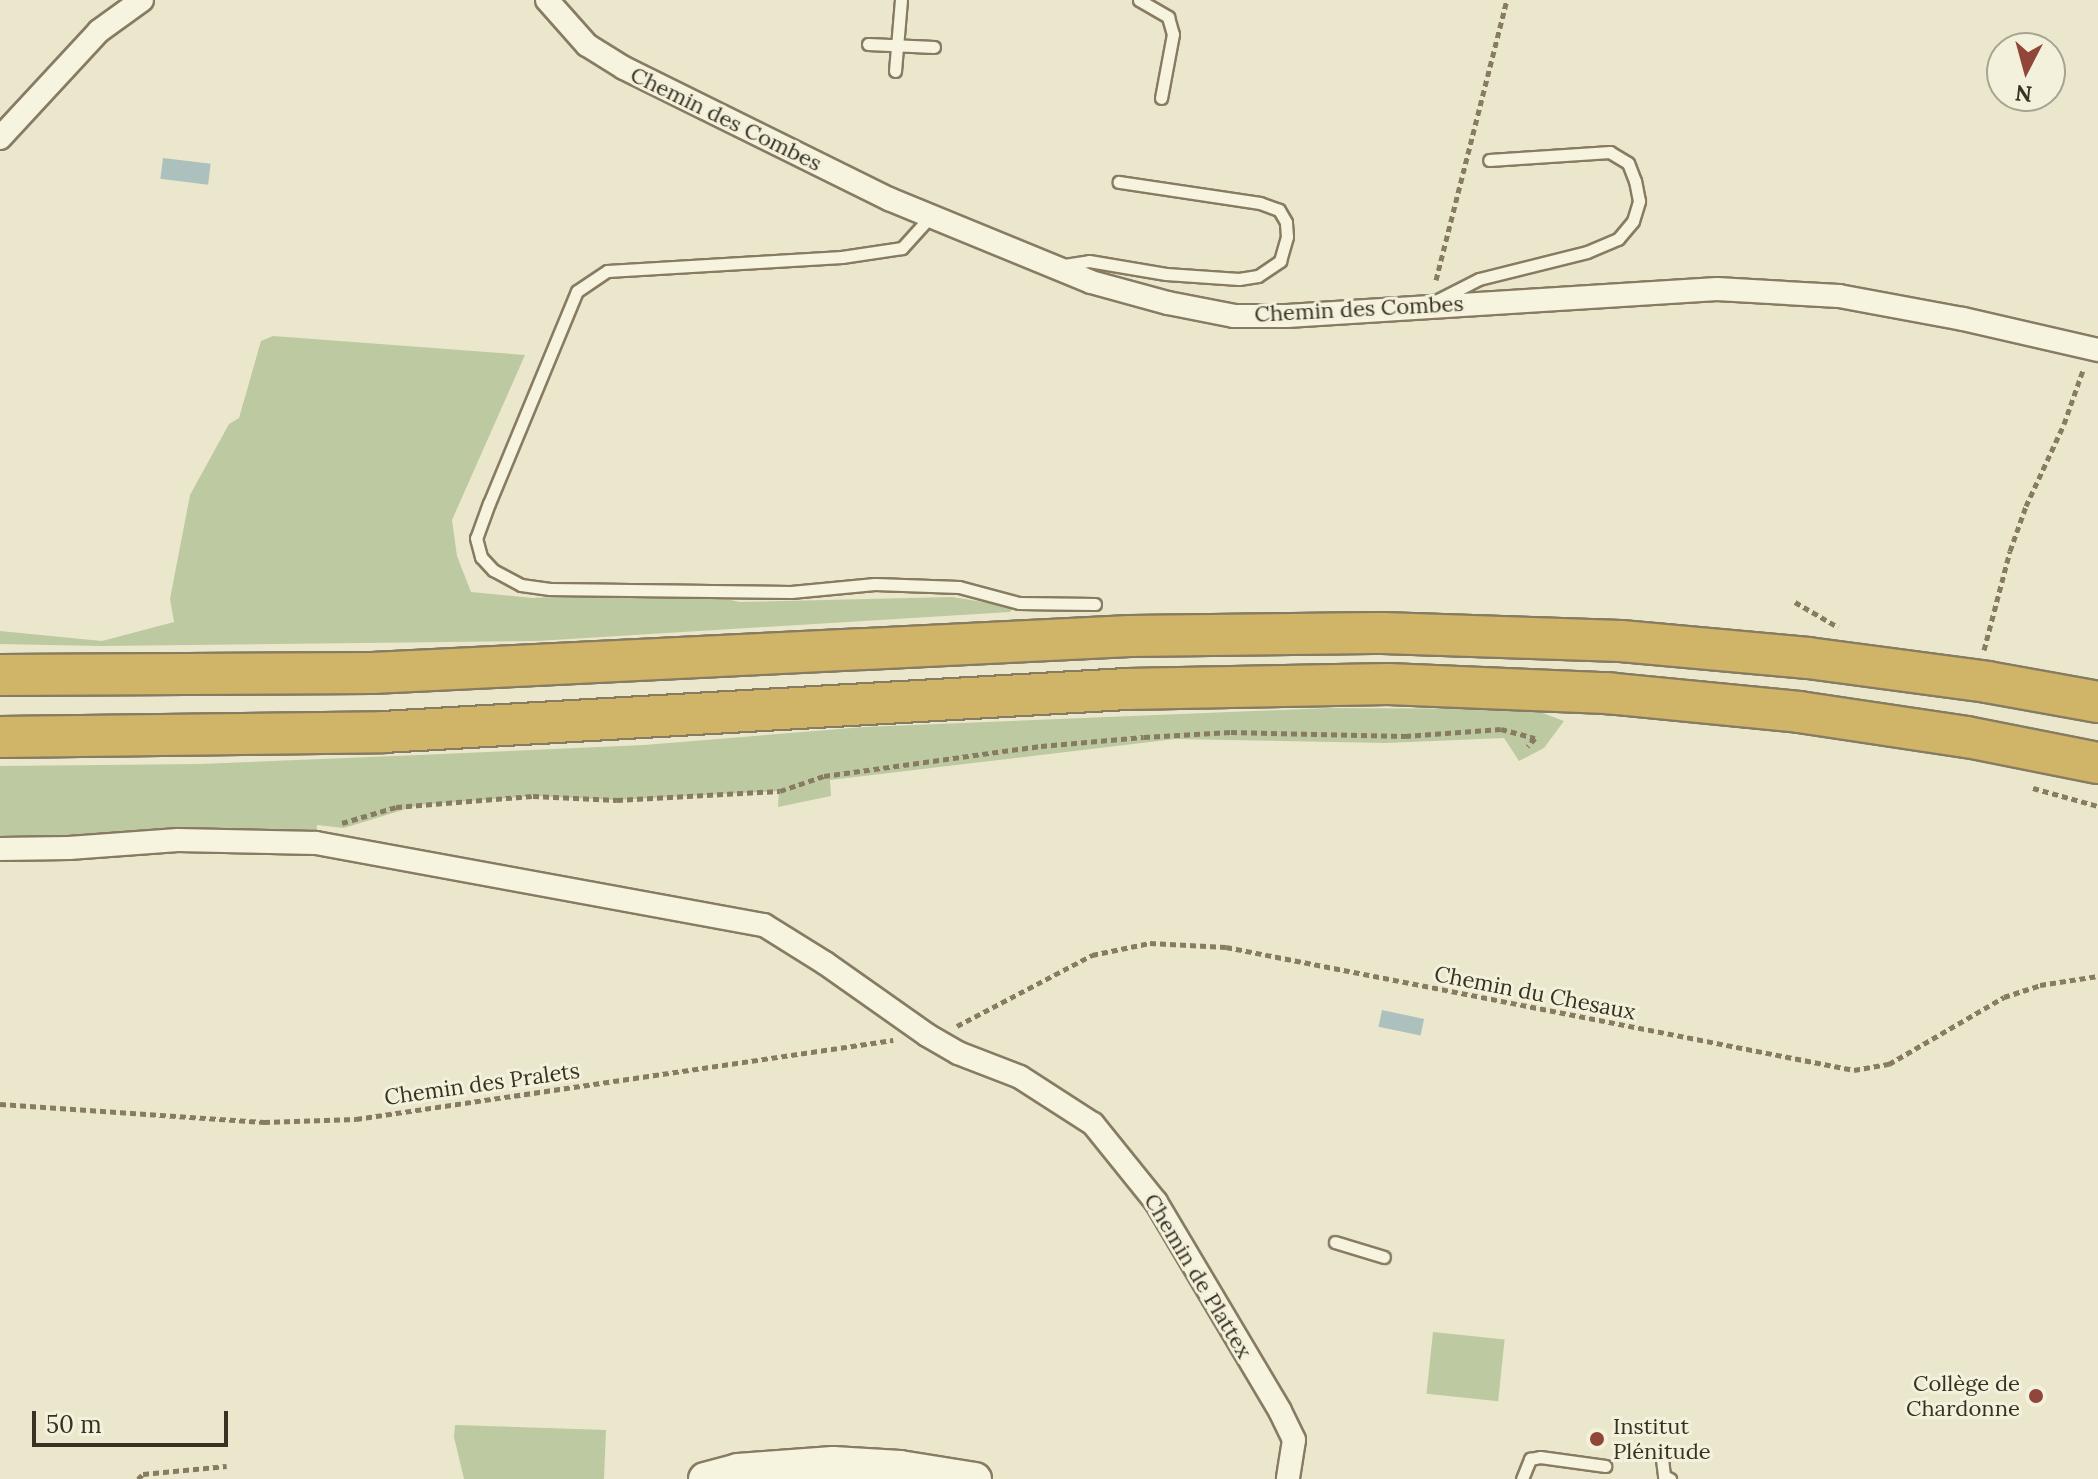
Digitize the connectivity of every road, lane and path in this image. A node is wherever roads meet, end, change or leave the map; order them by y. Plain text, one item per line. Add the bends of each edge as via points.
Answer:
1 (547, 0) edge
2 (901, 0) edge
3 (1139, 0) edge
4 (1507, 0) edge
5 (139, 1) edge
6 (897, 43) junction
7 (868, 44) dead end
8 (934, 47) dead end
9 (895, 71) dead end
10 (1161, 98) dead end
11 (0, 138) edge
12 (1489, 160) dead end
13 (1119, 182) dead end
14 (930, 217) junction
15 (1054, 267) junction
16 (1426, 297) junction
17 (2094, 350) edge
18 (1095, 604) dead end
19 (1983, 655) dead end
20 (0, 675) edge
21 (2098, 702) edge
22 (0, 737) edge
23 (1528, 746) dead end
24 (2098, 763) edge
25 (2033, 788) dead end
26 (2098, 806) edge
27 (316, 843) junction
28 (0, 849) edge
29 (2098, 976) edge
30 (963, 1024) joint
31 (927, 1035) junction
32 (0, 1104) edge
33 (1335, 1242) dead end
34 (1384, 1257) dead end
35 (1662, 1459) dead end
36 (227, 1466) dead end
37 (1605, 1466) dead end
38 (138, 1479) edge
39 (705, 1479) edge
40 (975, 1479) edge
41 (1288, 1479) edge
42 (1522, 1479) edge
43 (1670, 1479) edge

1 - 14 street, Chemin des Combes via 587,45 624,68
2 - 6 lane
3 - 10 lane via 1168,17 1173,34
4 - 16 path via 1439,277
5 - 11 street via 99,31
6 - 7 lane
6 - 8 lane
6 - 9 lane
12 - 16 lane via 1610,152 1628,163 1635,181 1639,201 1633,221 1618,239 1587,252
13 - 15 lane via 1279,210 1287,237 1280,261 1258,276 1239,279 1089,261
14 - 15 street, Chemin des Combes
14 - 18 lane via 902,248 842,257 607,271 577,291 476,538 481,557 521,585 550,589 791,592 875,584 959,587 1019,603
15 - 16 street, Chemin des Combes via 1168,303 1234,316 1287,316
16 - 17 street, Chemin des Combes via 1717,289 1839,296
17 - 19 path via 2026,506
20 - 21 highway via 372,673 1253,633 1503,635 1808,658
22 - 24 highway via 383,732 829,703 1252,685 1496,687 1799,712
23 - 27 path via 1535,738 1501,729 1405,736 1231,732 1144,737 824,776 780,791 617,800 533,796 396,807 320,829
25 - 26 path
27 - 28 street, Chemin de Plattex via 178,840
27 - 31 street, Chemin de Plattex via 764,925
29 - 30 path, Chemin du Chesaux via 2004,997 1889,1064 1854,1070 1196,945 1150,943 1092,955
30 - 31 path, Chemin des Pralets
31 - 32 path, Chemin des Pralets via 356,1119 264,1122
31 - 41 street, Chemin de Plattex via 1020,1077 1093,1124 1156,1202 1280,1411 1294,1440
33 - 34 lane
35 - 43 lane via 1664,1476
36 - 38 path via 143,1474
37 - 42 lane via 1540,1457 1530,1459
39 - 40 street via 738,1470 833,1463

